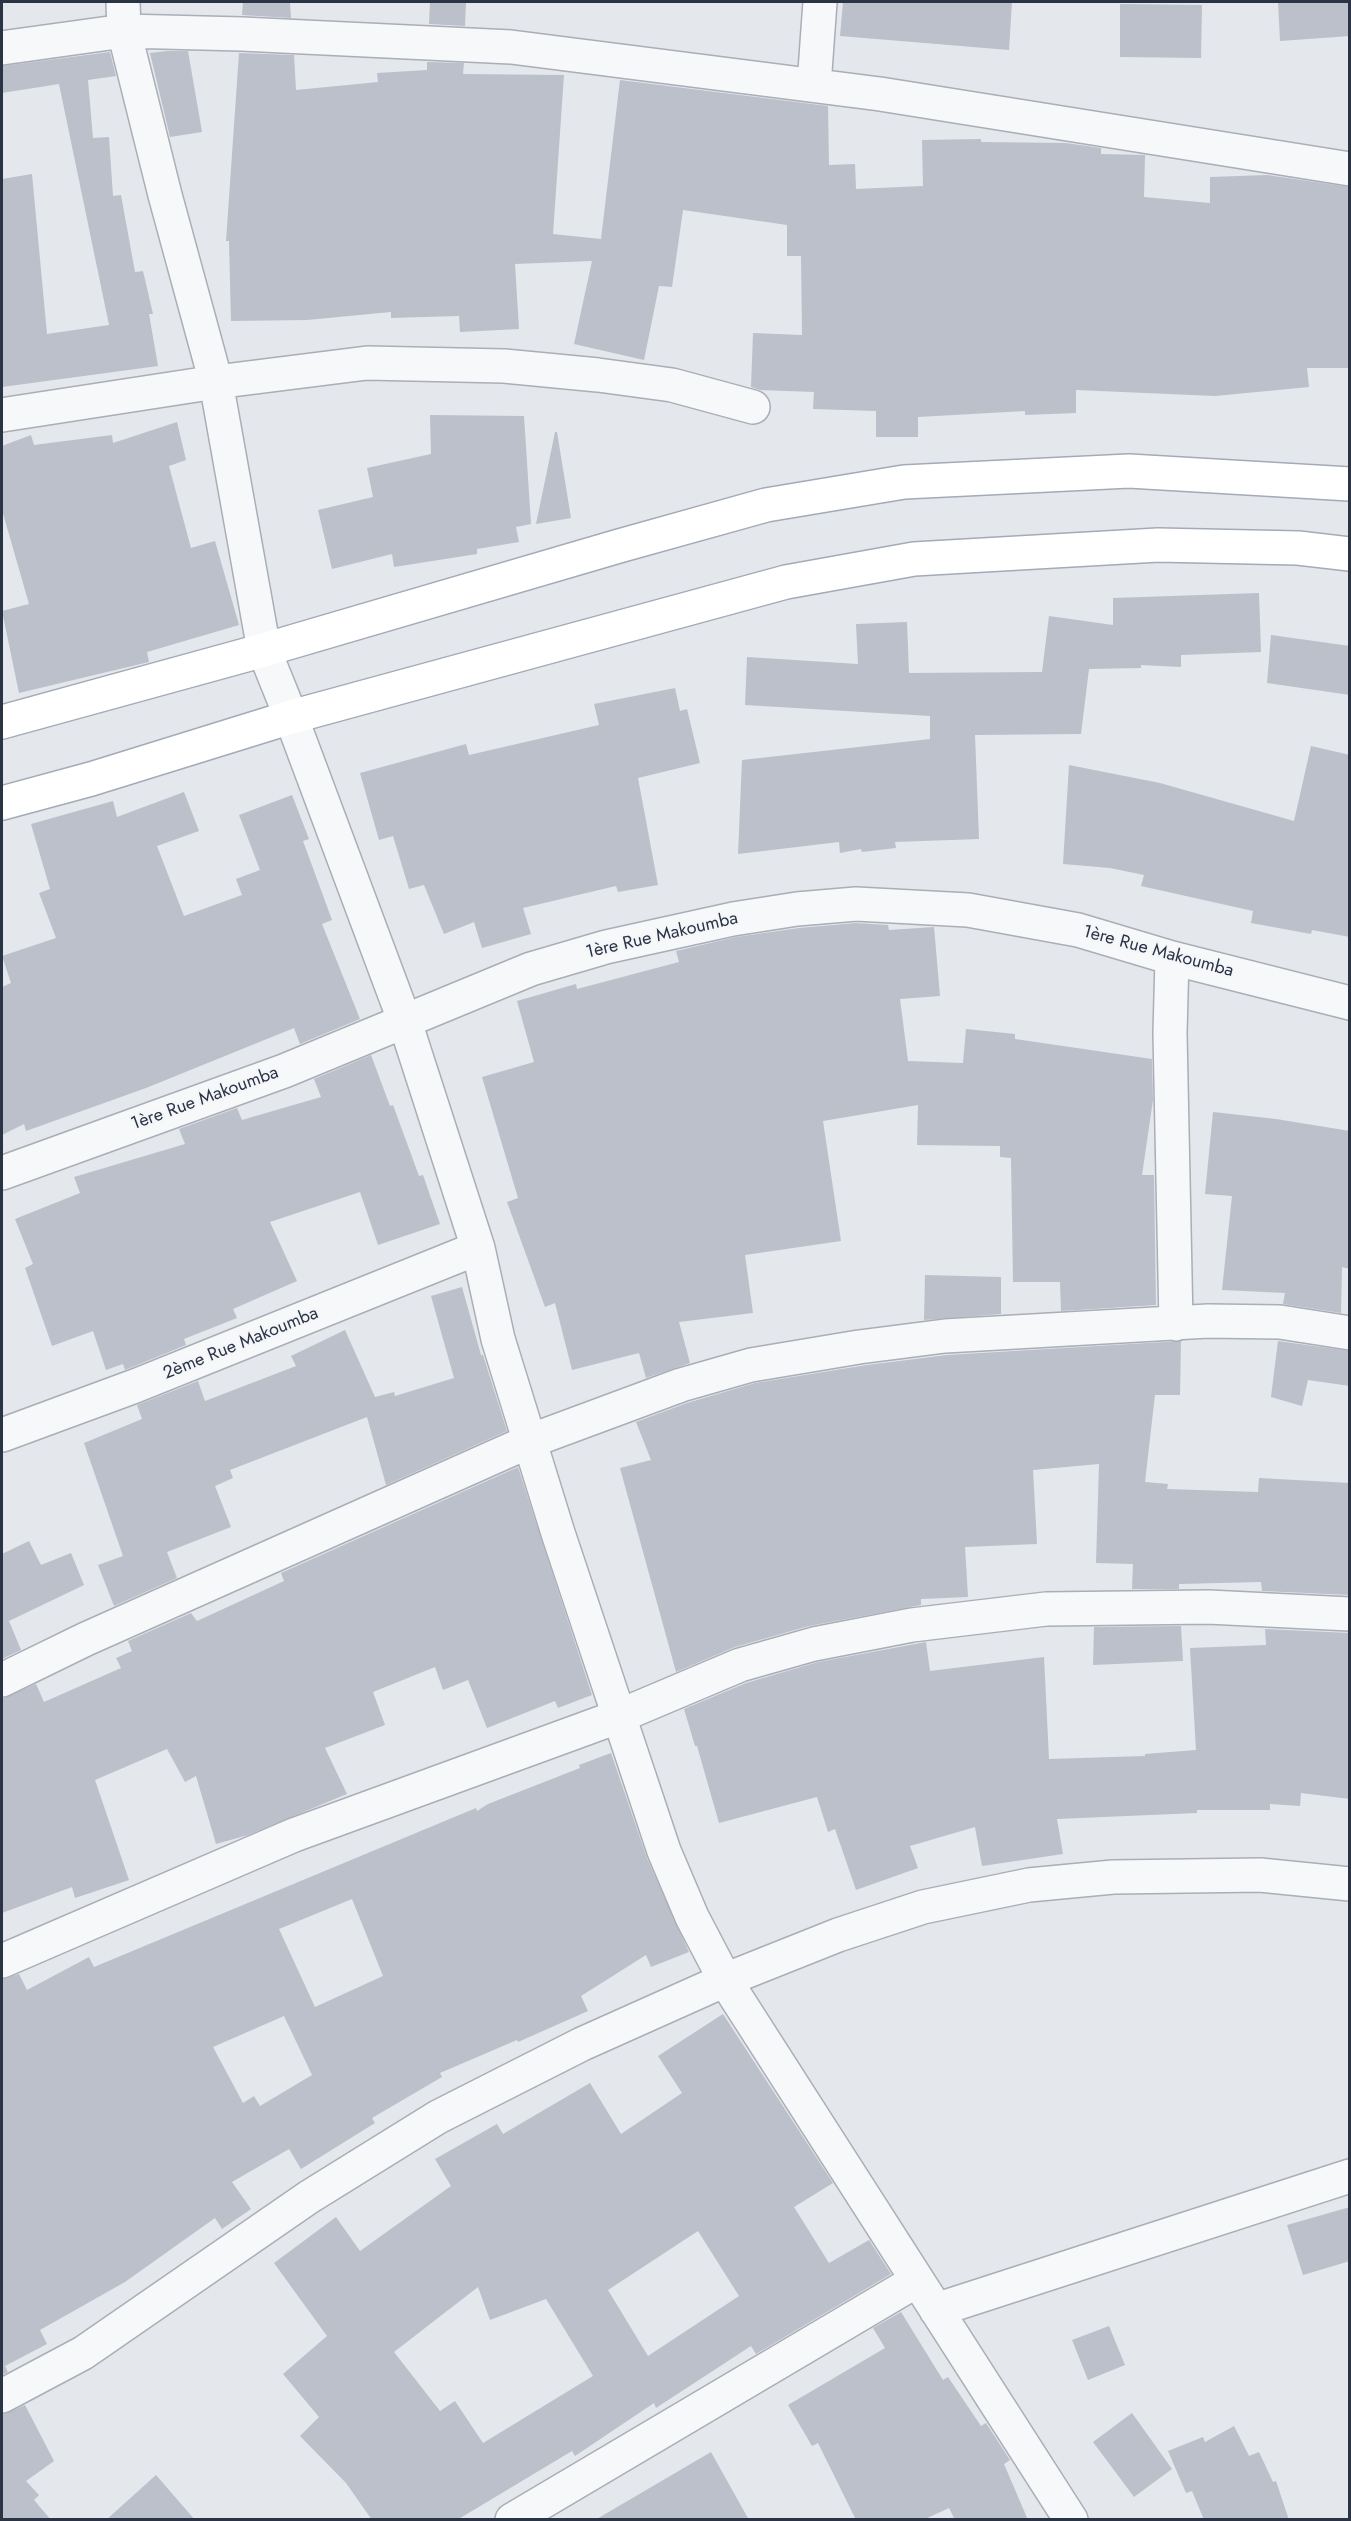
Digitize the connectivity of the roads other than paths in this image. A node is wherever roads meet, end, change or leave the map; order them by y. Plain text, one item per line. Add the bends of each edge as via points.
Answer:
1 (820, 2) edge
2 (124, 16) edge
3 (2, 48) edge
4 (814, 85) junction
5 (1350, 169) edge
6 (216, 382) junction
7 (753, 407) dead end
8 (2, 414) edge
9 (1350, 484) edge
10 (1350, 554) edge
11 (264, 650) junction
12 (291, 717) junction
13 (2, 722) edge
14 (2, 803) edge
15 (1172, 958) junction
16 (1350, 1003) edge
17 (405, 1022) junction
18 (2, 1173) edge
19 (478, 1248) junction
20 (1176, 1324) junction
21 (1350, 1334) edge
22 (2, 1435) edge
23 (530, 1441) junction
24 (1350, 1614) edge
25 (2, 1680) edge
26 (617, 1717) junction
27 (1350, 1884) edge
28 (2, 1961) edge
29 (725, 1980) junction
30 (1350, 2176) edge
31 (916, 2281) junction
32 (936, 2310) junction
33 (2, 2396) edge
34 (512, 2520) edge
35 (1071, 2520) edge

1 - 4 street
2 - 3 street
2 - 4 street via 242,34 511,47
2 - 6 street via 165,195
4 - 5 street
6 - 7 street via 367,363 504,366 672,385
6 - 8 street
6 - 11 street
9 - 11 main road via 1129,471 904,482 766,505
10 - 12 main road via 1298,548 1158,545 914,559 786,582
11 - 12 street
11 - 13 main road
12 - 14 main road
12 - 17 street
15 - 16 street, 1ère Rue Makoumba
15 - 17 street, 1ère Rue Makoumba via 1078,930 968,910 856,904 733,919 606,946 531,969
15 - 20 street
17 - 18 street, 1ère Rue Makoumba via 248,1085
17 - 19 street
19 - 22 street, 2ème Rue Makoumba
19 - 23 street via 498,1339
20 - 21 street via 1280,1322
20 - 23 street via 945,1336 751,1365 681,1385
23 - 25 street
23 - 26 street
24 - 26 street via 1208,1608 1046,1610 912,1625 814,1644 740,1665
26 - 28 street via 294,1835
26 - 29 street via 664,1851
27 - 29 street via 1260,1875 1113,1877 1029,1885 888,1917
29 - 31 street
29 - 33 street via 582,2044 438,2117 309,2197 83,2353
30 - 32 street
31 - 32 street
31 - 34 street
32 - 35 street

